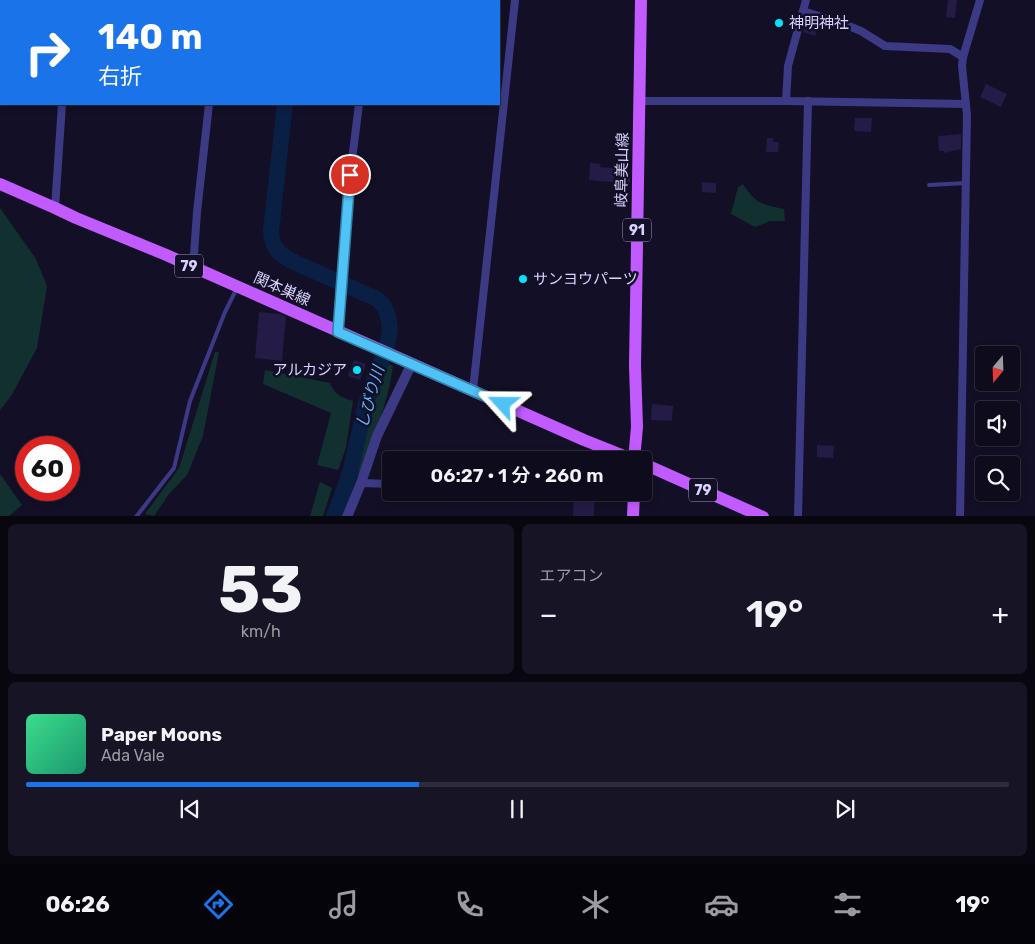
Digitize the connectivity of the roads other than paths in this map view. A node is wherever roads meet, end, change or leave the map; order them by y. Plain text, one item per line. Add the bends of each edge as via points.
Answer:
1 (515, 0) edge
2 (641, 0) edge
3 (806, 0) edge
4 (980, 0) edge
5 (803, 11) junction
6 (963, 57) junction
7 (640, 101) junction
8 (786, 101) junction
9 (808, 101) junction
10 (966, 104) junction
11 (62, 105) edge
12 (209, 105) edge
13 (359, 105) edge
14 (966, 183) junction
15 (0, 184) edge
16 (929, 185) dead end
17 (56, 208) junction
18 (194, 269) junction
19 (237, 287) junction
20 (338, 332) junction
21 (412, 364) junction
22 (473, 390) junction
23 (612, 451) edge
24 (635, 451) edge
25 (652, 467) edge
26 (361, 484) junction
27 (382, 484) edge
28 (634, 501) edge
29 (136, 516) edge
30 (347, 516) edge
31 (633, 516) edge
32 (763, 516) edge
33 (798, 516) edge
34 (960, 516) edge

1 - 22 street
2 - 7 main road, 岐阜美山線 / 91
3 - 5 street
4 - 6 street
5 - 6 street via 861,31 885,46 950,49
5 - 8 street via 788,66
6 - 10 street
7 - 8 street
7 - 24 main road, 岐阜美山線 / 91
8 - 9 street
9 - 10 street
9 - 33 street
10 - 14 street
11 - 17 street
12 - 18 street
13 - 20 street via 348,192
14 - 16 lane
14 - 34 street
15 - 17 main road, 関本巣線 / 79
17 - 18 main road, 関本巣線 / 79
18 - 19 main road, 関本巣線 / 79
19 - 20 main road, 関本巣線 / 79
19 - 29 lane via 190,401 174,468
20 - 21 main road, 関本巣線 / 79
21 - 22 main road, 関本巣線 / 79
21 - 26 street via 377,436
22 - 23 main road, 関本巣線 / 79
25 - 32 main road, 79
26 - 27 street
26 - 30 street
28 - 31 main road

